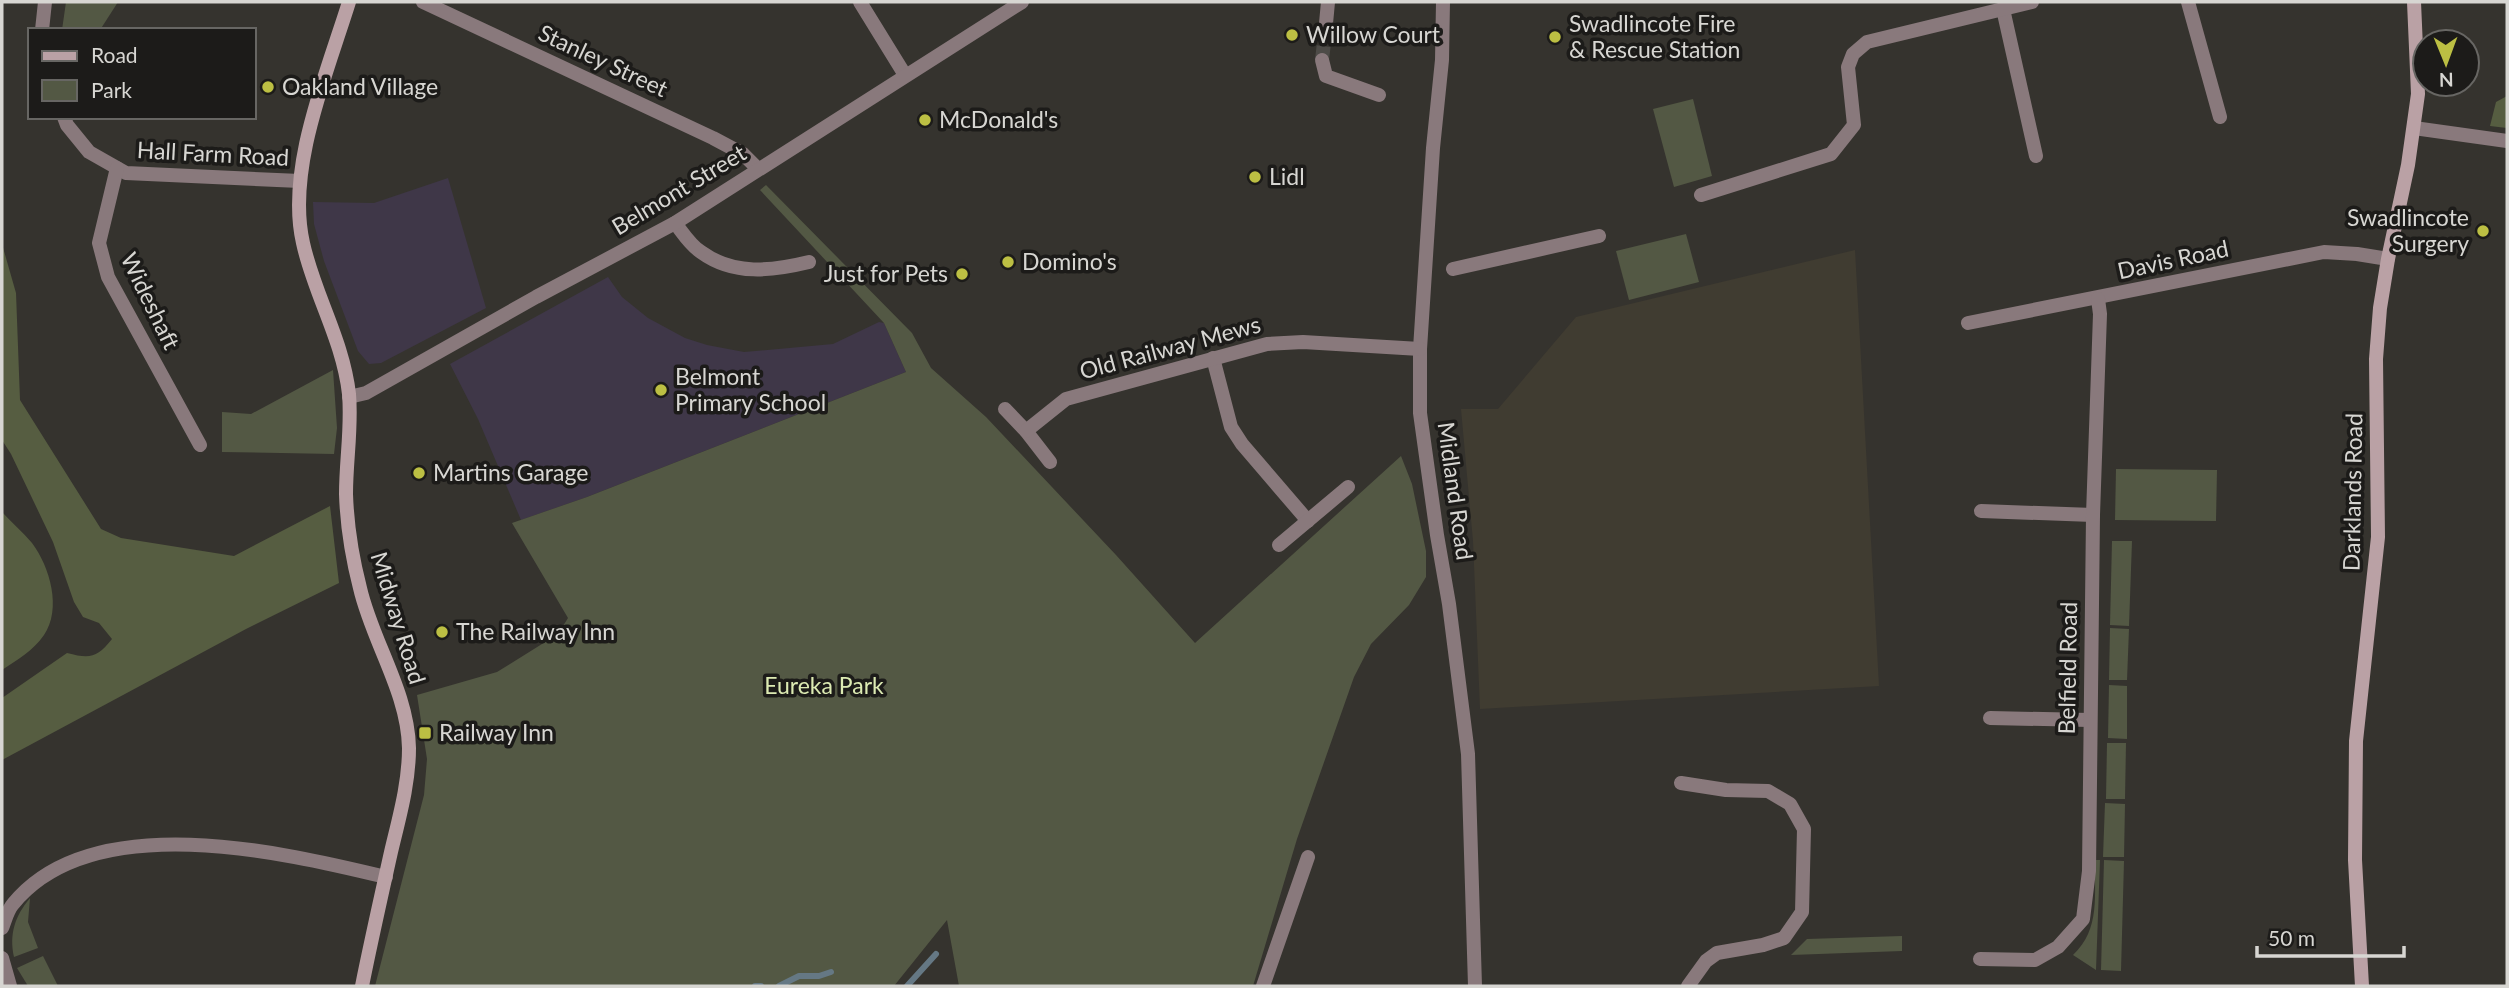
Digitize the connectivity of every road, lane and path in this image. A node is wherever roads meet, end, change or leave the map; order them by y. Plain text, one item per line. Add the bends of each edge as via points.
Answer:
1 (45, 2) edge
2 (349, 2) edge
3 (423, 2) edge
4 (860, 2) edge
5 (1023, 2) edge
6 (1328, 2) edge
7 (1443, 2) edge
8 (2032, 2) edge
9 (2188, 2) edge
10 (2414, 2) edge
11 (2003, 9) junction
12 (42, 28) edge
13 (1325, 34) tunnel mouth
14 (1322, 60) dead end
15 (905, 75) junction
16 (1378, 95) dead end
17 (2220, 117) dead end
18 (65, 119) edge
19 (2414, 128) junction
20 (2507, 141) edge
21 (2036, 156) dead end
22 (117, 168) junction
23 (758, 169) junction
24 (300, 181) junction
25 (1701, 195) dead end
26 (675, 223) junction
27 (1599, 236) dead end
28 (2388, 259) junction
29 (809, 262) dead end
30 (1453, 269) dead end
31 (2098, 299) junction
32 (1968, 323) dead end
33 (1420, 349) junction
34 (1213, 358) junction
35 (349, 397) junction
36 (1005, 409) dead end
37 (1026, 431) junction
38 (200, 445) dead end
39 (1050, 462) dead end
40 (1348, 487) dead end
41 (1981, 511) dead end
42 (2093, 515) junction
43 (1308, 521) junction
44 (1279, 545) dead end
45 (1990, 718) dead end
46 (2090, 720) junction
47 (1681, 783) dead end
48 (1308, 857) dead end
49 (386, 877) junction
50 (2, 928) edge
51 (2, 958) edge
52 (1980, 959) dead end
53 (7, 985) edge
54 (362, 986) edge
55 (1263, 986) edge
56 (1475, 986) edge
57 (1688, 986) edge
58 (2362, 986) edge

1 - 12 street
2 - 24 main road, Midway Road
3 - 23 street, Stanley Street via 713,138
4 - 15 street
5 - 15 street, Belmont Street
6 - 13 street
7 - 33 street, Midland Road
8 - 11 street
9 - 17 street
10 - 19 main road, Darklands Road via 2418,94
11 - 21 street
11 - 25 street via 1867,42 1853,54 1848,66 1854,125 1831,155
14 - 16 street via 1326,76
15 - 23 street, Belmont Street
18 - 22 street, Hall Farm Road via 89,152
19 - 20 street
19 - 28 main road, Darklands Road
22 - 24 street, Hall Farm Road via 126,173
22 - 38 street, Wideshaft via 99,243 108,277
23 - 26 street, Belmont Street
24 - 35 main road, Midway Road via 303,246 340,348
26 - 29 street via 700,252 731,267 780,269
26 - 35 street, Belmont Street via 366,393
27 - 30 street
28 - 31 street, Davis Road via 2324,252
28 - 58 main road, Darklands Road via 2376,359 2379,487 2375,577 2356,741 2355,860
31 - 32 street, Davis Road
31 - 42 street, Belfield Road
33 - 34 street, Old Railway Mews via 1303,342 1267,344
33 - 56 street, Midland Road via 1420,414 1468,751
34 - 37 street, Old Railway Mews via 1066,399
34 - 43 street via 1231,427
35 - 49 main road, Midway Road via 349,532 360,589 398,695 409,746 405,794
36 - 37 street
37 - 39 street
40 - 43 street
41 - 42 street
42 - 46 street, Belfield Road
43 - 44 street
45 - 46 street
46 - 52 street, Belfield Road via 2089,871 2083,919 2058,947 2035,960
47 - 57 street via 1768,791 1790,804 1804,829 1802,912 1784,938 1717,953
48 - 55 street
49 - 50 street via 307,858 223,846 111,850 70,863 35,882 11,906
49 - 54 main road, Midway Road
51 - 53 street

